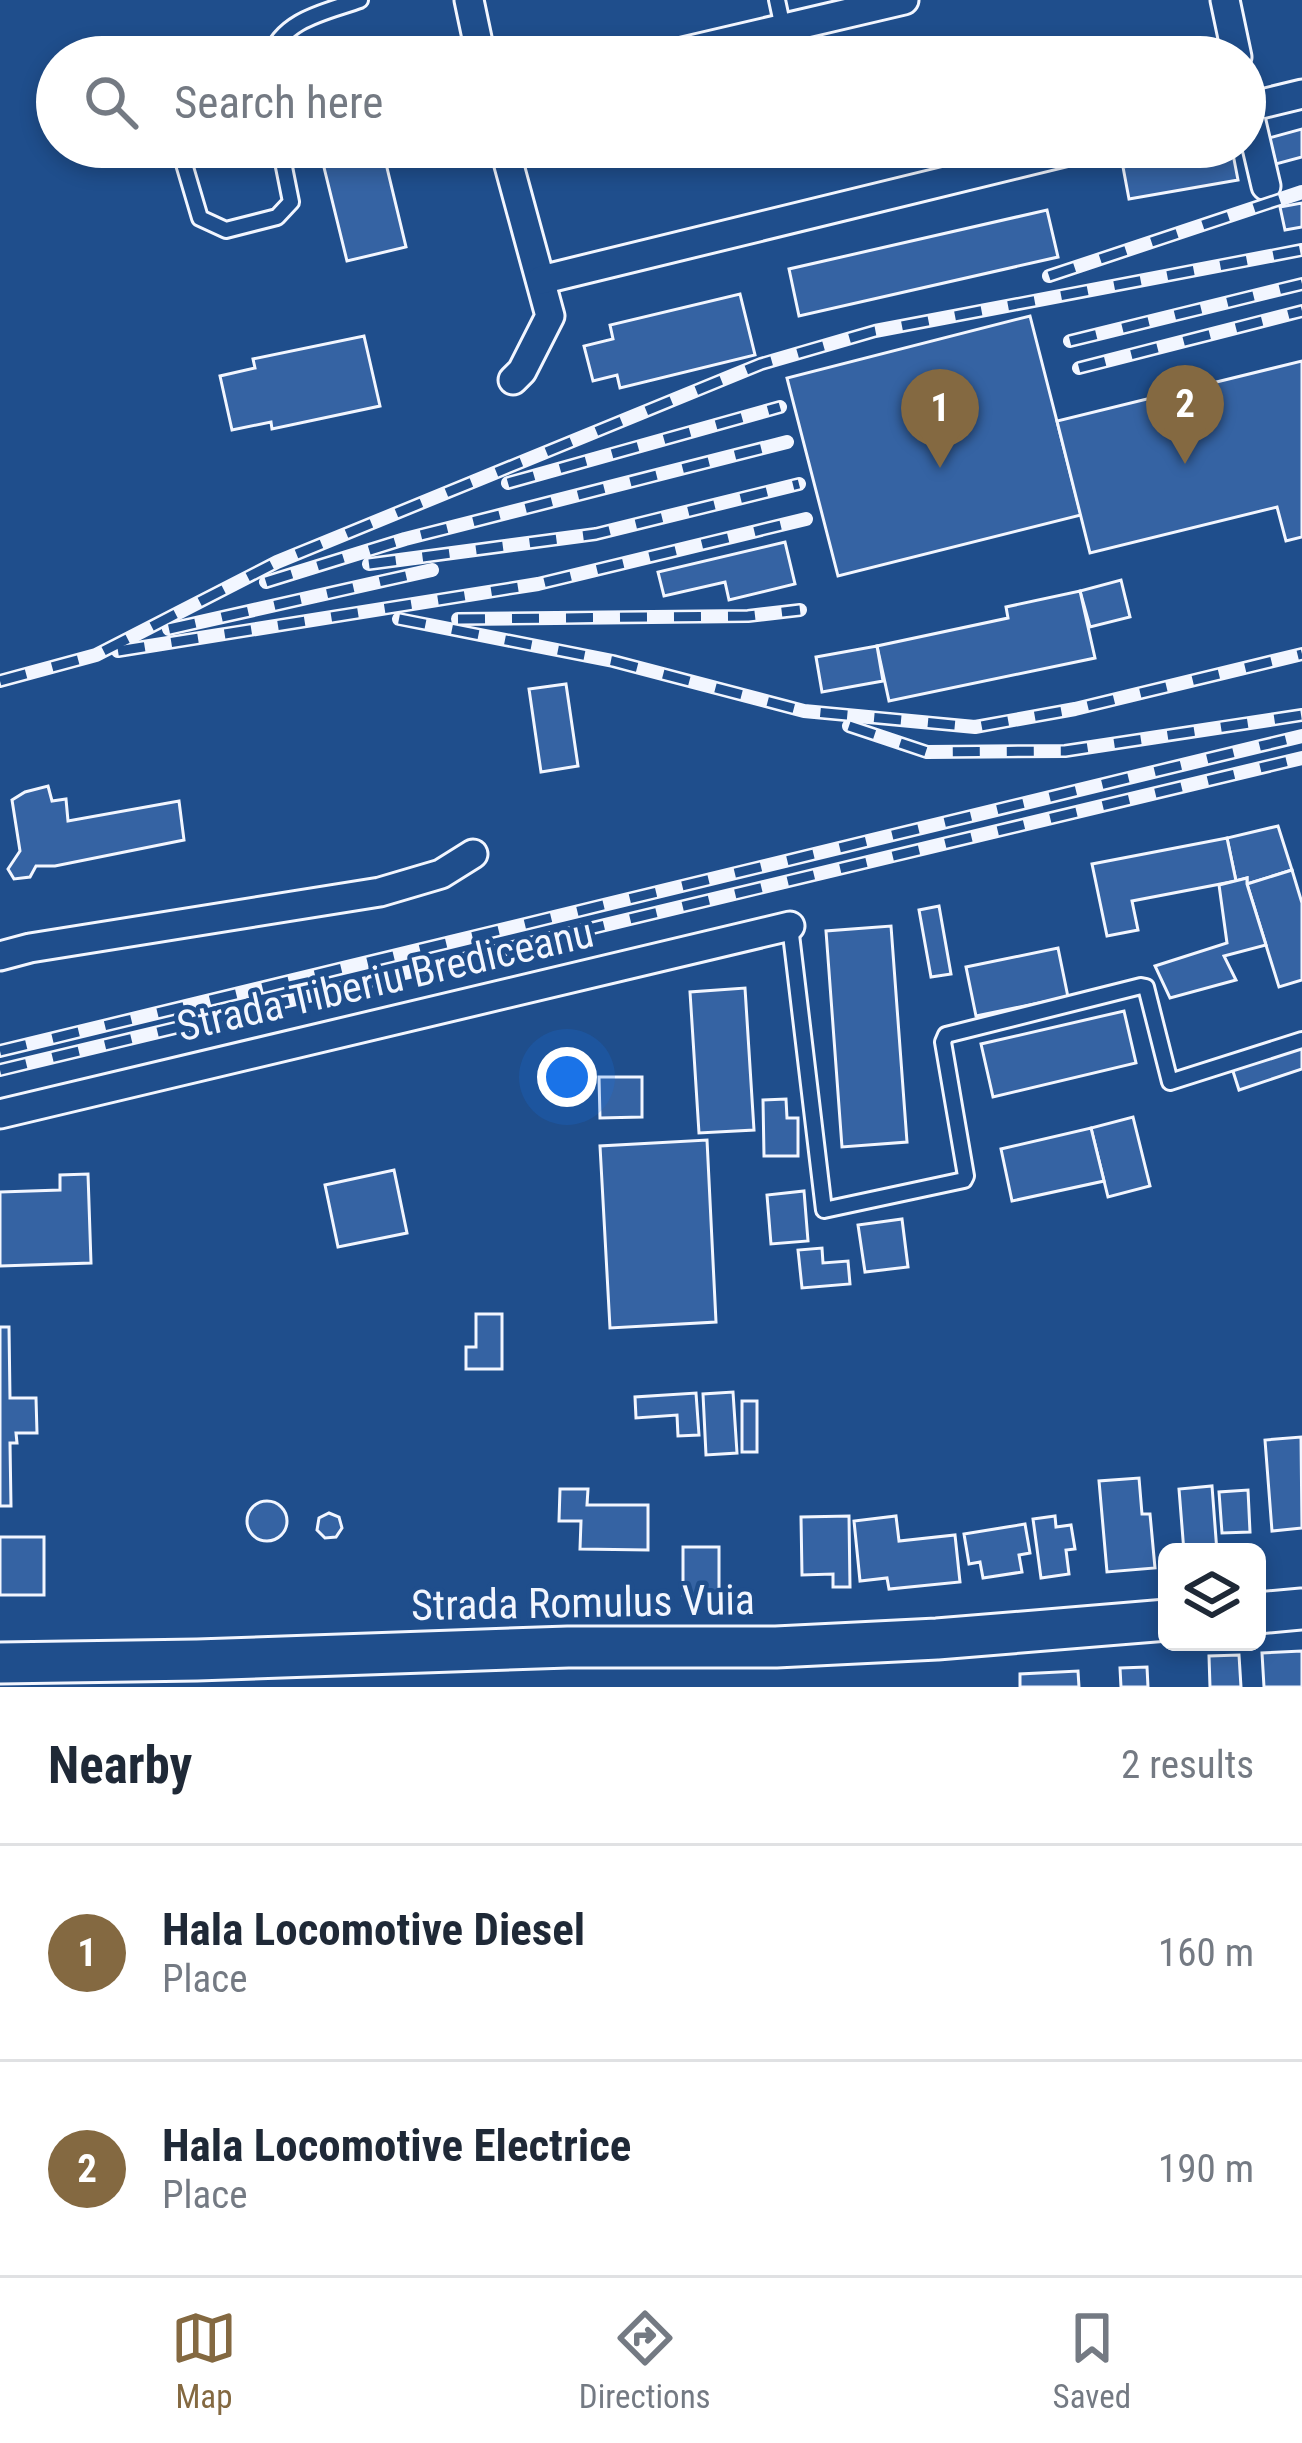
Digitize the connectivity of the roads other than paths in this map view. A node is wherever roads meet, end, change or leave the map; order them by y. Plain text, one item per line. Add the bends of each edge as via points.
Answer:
1 (360, 0) edge
2 (469, 0) edge
3 (777, 0) edge
4 (904, 0) edge
5 (1225, 0) edge
6 (783, 28) junction
7 (282, 36) edge
8 (477, 36) edge
9 (749, 36) edge
10 (1233, 36) edge
11 (1302, 94) edge
12 (1266, 100) edge
13 (185, 168) edge
14 (284, 168) edge
15 (510, 168) edge
16 (999, 168) edge
17 (1262, 168) edge
18 (1266, 186) dead end
19 (541, 280) junction
20 (513, 380) dead end
21 (473, 854) dead end
22 (790, 926) joint
23 (0, 956) edge
24 (1302, 1040) edge
25 (0, 1114) edge
26 (1302, 1609) edge
27 (1266, 1612) edge
28 (1158, 1621) edge
29 (0, 1663) edge

1 - 7 lane
2 - 8 street
3 - 6 lane
4 - 6 street
5 - 10 street
6 - 9 street
11 - 12 street
13 - 14 lane via 200,218 226,230 277,217 291,202
15 - 19 street
16 - 19 street
17 - 18 street
19 - 20 street via 550,316
21 - 23 street via 441,874 380,892
22 - 24 lane via 824,1210 964,1180 946,1035 1141,986 1171,1082
22 - 25 street, Strada Tiberiu Brediceanu
26 - 27 street
28 - 29 street, Strada Romulus Vuia via 776,1647

